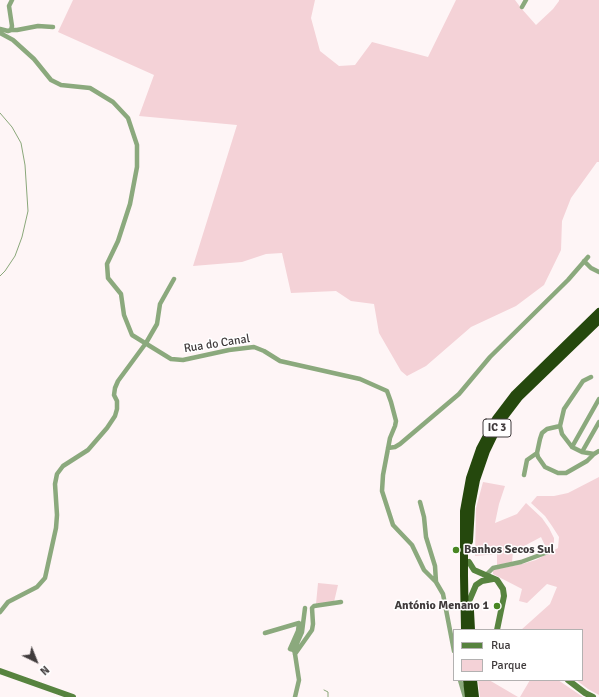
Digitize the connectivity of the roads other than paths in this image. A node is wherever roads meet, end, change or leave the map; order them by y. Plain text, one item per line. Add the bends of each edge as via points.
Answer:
1 (12, 0) edge
2 (526, 0) edge
3 (522, 7) dead end
4 (53, 27) dead end
5 (0, 29) edge
6 (11, 30) junction
7 (0, 33) edge
8 (599, 272) edge
9 (174, 279) dead end
10 (599, 312) edge
11 (599, 320) edge
12 (146, 343) junction
13 (591, 377) dead end
14 (599, 399) edge
15 (599, 422) edge
16 (560, 426) junction
17 (572, 447) junction
18 (388, 448) junction
19 (582, 452) junction
20 (536, 453) junction
21 (597, 453) edge
22 (524, 476) dead end
23 (420, 502) dead end
24 (548, 552) dead end
25 (469, 562) junction
26 (486, 575) junction
27 (493, 579) junction
28 (436, 582) junction
29 (470, 599) junction
30 (341, 602) dead end
31 (305, 608) dead end
32 (0, 612) edge
33 (465, 629) edge
34 (471, 629) edge
35 (497, 629) edge
36 (265, 633) dead end
37 (453, 646) edge
38 (294, 652) junction
39 (0, 671) edge
40 (460, 681) edge
41 (468, 681) edge
42 (473, 681) edge
43 (569, 681) edge
44 (73, 697) edge
45 (295, 697) edge
46 (465, 697) edge
47 (469, 697) edge
48 (475, 697) edge
49 (593, 697) edge

1 - 6 street via 9,6
2 - 3 street
4 - 6 street via 38,26
5 - 6 street
7 - 12 street, Rua do Canal via 13,40 34,59 51,80 61,85 90,88 113,102 128,118 137,145 137,167 130,204 118,241 107,264 108,278 121,294 124,315 132,334
8 - 18 street via 591,268 586,259 490,357 459,394 400,444
9 - 12 street via 160,304 157,324
10 - 33 highway, IC 3 via 515,394 496,419 480,449 470,478 464,511
11 - 25 highway, IC 3 via 519,397 500,422 476,480 471,506
12 - 18 street, Rua do Canal via 172,359 183,360 254,347 264,350 280,361 360,379 387,392 392,402 396,421
12 - 32 street via 118,381 114,395 117,409 107,428 88,450 63,466 57,474 56,528 45,578 37,587 8,602
13 - 16 street via 583,381 564,409
14 - 17 street
15 - 19 street
16 - 17 street via 562,434
16 - 20 street via 542,433
17 - 19 street
18 - 28 street, Rua do Canal via 382,491 393,525 412,545 424,570
19 - 21 street
20 - 21 street via 545,467 558,473 566,473
20 - 22 street via 527,460
23 - 28 street via 426,537 435,566
24 - 26 street via 521,562 493,568
25 - 26 street via 474,570
25 - 29 highway, IC 3
26 - 27 street
27 - 29 street via 476,585
27 - 35 street via 500,584 504,596
28 - 37 street, Rua do Canal via 443,594
29 - 34 highway, IC 3
30 - 38 street via 312,608 312,630
31 - 38 street via 302,632
36 - 38 street via 299,623 290,649
38 - 45 street via 299,680
39 - 44 street
40 - 46 street
41 - 47 highway
42 - 48 highway
43 - 49 street

